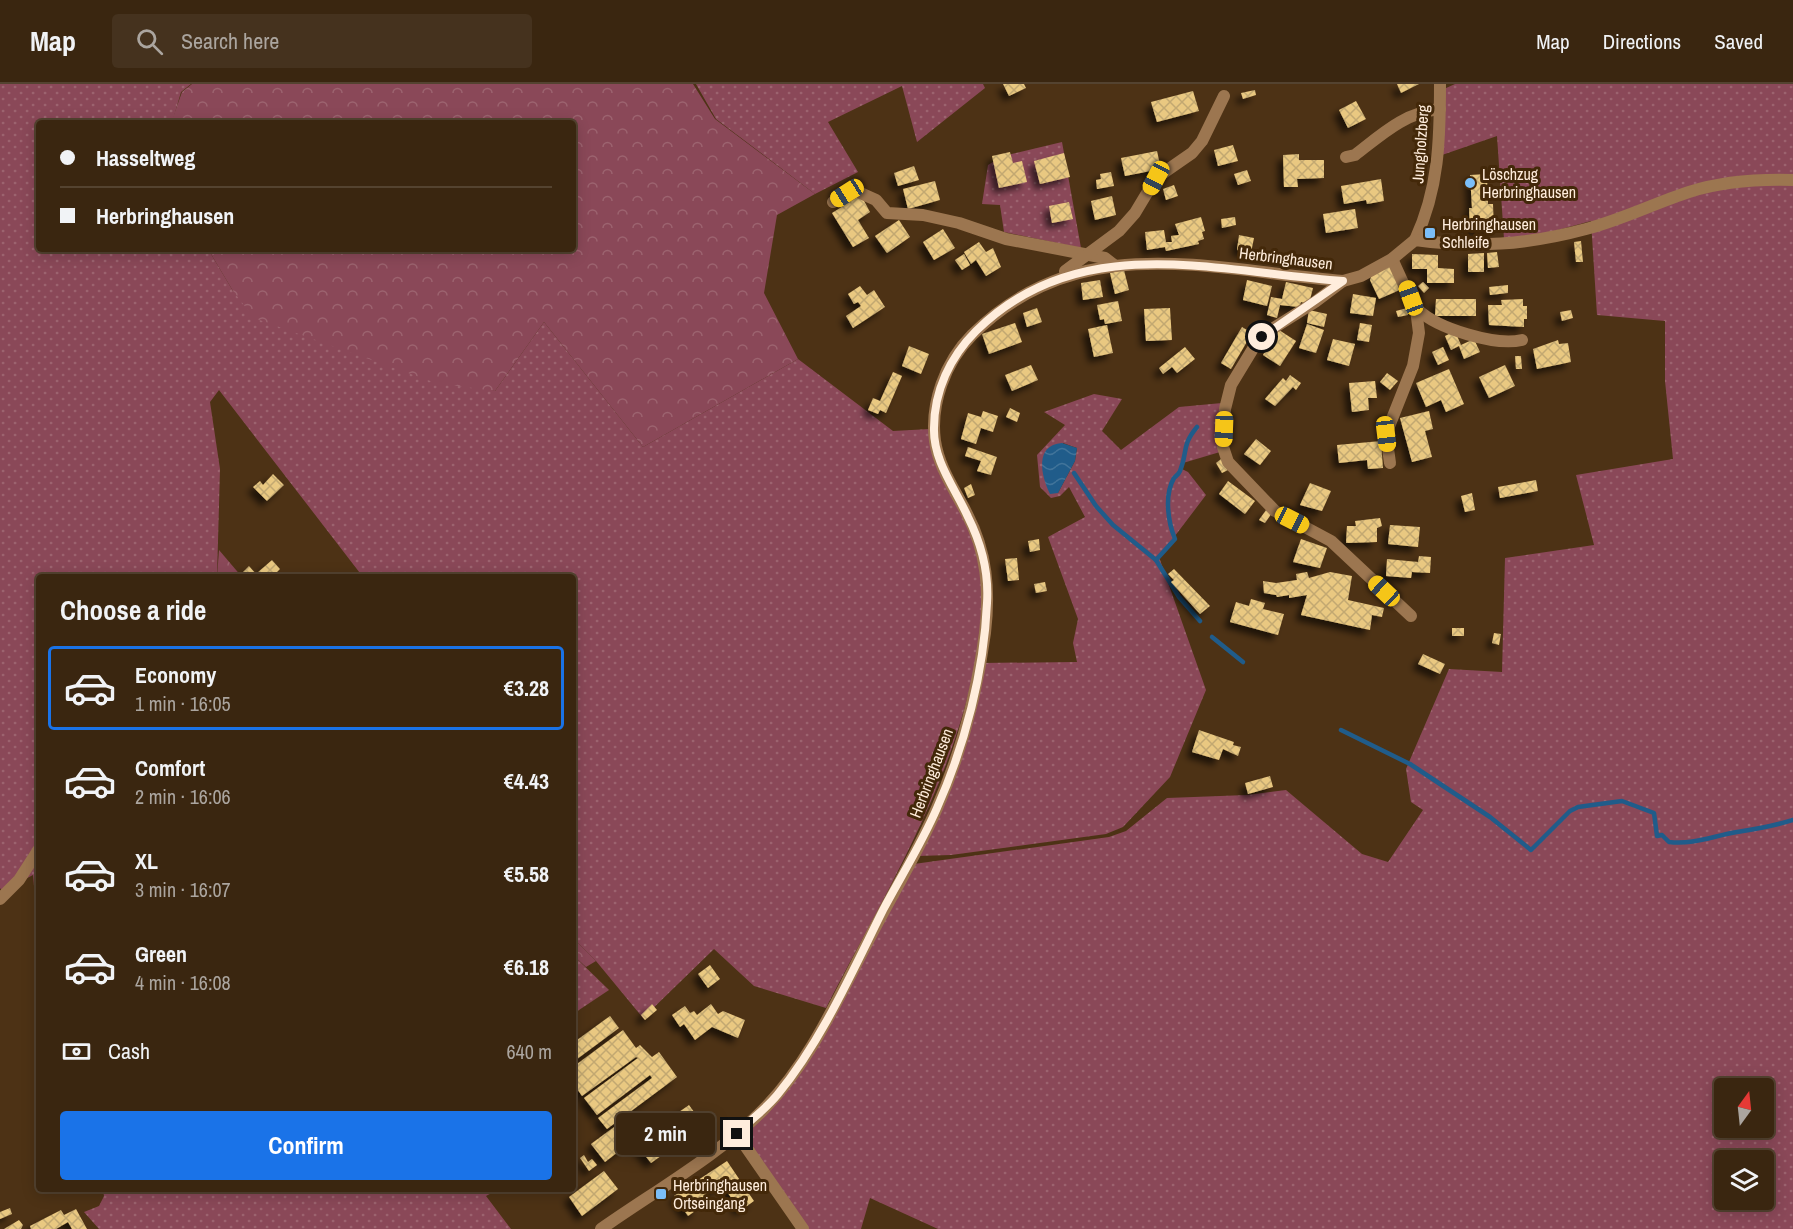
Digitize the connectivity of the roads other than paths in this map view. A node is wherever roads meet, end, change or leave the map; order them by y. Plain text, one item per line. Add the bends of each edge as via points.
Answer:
1 (1440, 84) edge
2 (1224, 96) dead end
3 (1440, 109) junction
4 (1346, 157) dead end
5 (1793, 180) edge
6 (833, 202) dead end
7 (1415, 240) junction
8 (1084, 254) junction
9 (1392, 259) junction
10 (1114, 265) junction
11 (1066, 276) junction
12 (1343, 281) junction
13 (1416, 309) junction
14 (1522, 340) dead end
15 (1390, 463) dead end
16 (1411, 616) dead end
17 (36, 854) edge
18 (0, 899) edge
19 (737, 1134) junction
20 (601, 1229) edge
21 (803, 1229) edge

1 - 3 street, Jungholzberg
2 - 8 street, Herbringhausen via 1192,153 1156,178 1119,231
3 - 4 street via 1402,120 1355,155
3 - 7 street, Jungholzberg via 1440,147 1433,190
5 - 7 street via 1725,183 1691,191 1588,229 1518,243 1458,246
6 - 8 street, Herbringhausen via 856,191 876,200 888,213 923,215 1006,239
7 - 9 street, Herbringhausen
8 - 10 street, Herbringhausen via 1105,258
8 - 11 street, Herbringhausen via 1065,271
9 - 12 street, Herbringhausen
9 - 13 street
10 - 11 street, Herbringhausen
10 - 12 street, Herbringhausen via 1179,264
11 - 19 street, Herbringhausen via 1018,298 990,317 963,344 947,370 934,428 939,460 979,540 987,578 985,635 967,724 936,810 820,1031 777,1095
12 - 16 street via 1272,329 1254,347 1231,385 1223,447 1228,462 1275,511 1331,541
13 - 14 street via 1487,340
13 - 15 street via 1417,348 1386,434
17 - 18 street via 20,880
19 - 20 street, Herbringhausen
19 - 21 street

